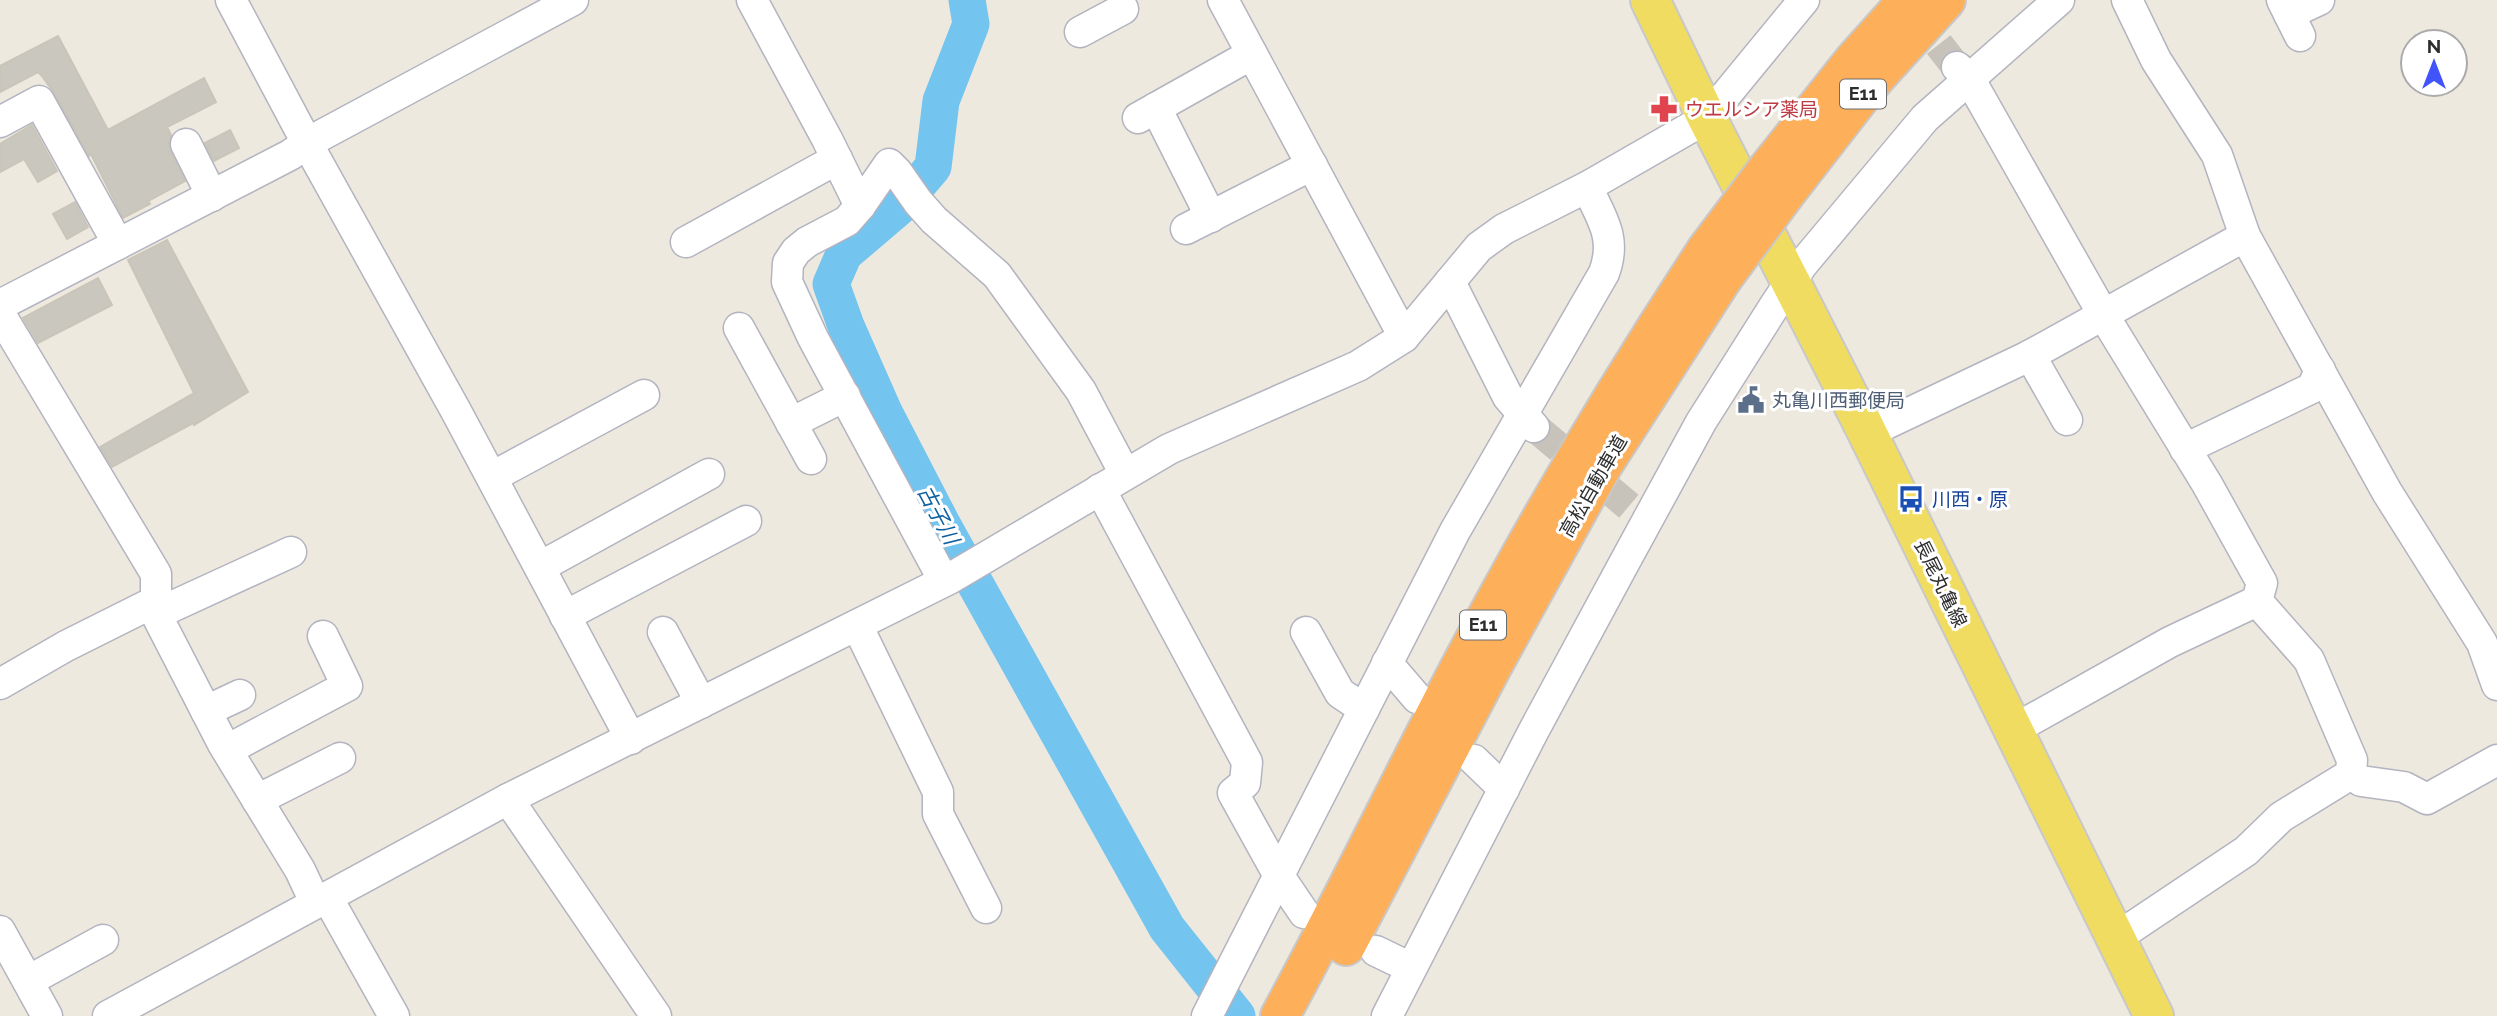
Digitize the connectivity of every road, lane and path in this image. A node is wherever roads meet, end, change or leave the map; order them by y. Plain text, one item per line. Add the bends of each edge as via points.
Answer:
1 (232, 0) edge
2 (573, 0) edge
3 (752, 0) edge
4 (1223, 0) edge
5 (1650, 0) edge
6 (1804, 0) edge
7 (1908, 0) edge
8 (1946, 0) edge
9 (2059, 0) edge
10 (2127, 0) edge
11 (2319, 0) edge
12 (2290, 17) edge
13 (1252, 54) junction
14 (1961, 71) junction
15 (1707, 118) junction
16 (0, 122) edge
17 (307, 143) junction
18 (186, 144) dead end
19 (837, 159) junction
20 (1311, 165) junction
21 (1777, 180) junction
22 (1587, 187) junction
23 (212, 196) junction
24 (860, 206) junction
25 (2245, 236) junction
26 (686, 242) dead end
27 (118, 244) junction
28 (1450, 282) junction
29 (1791, 283) junction
30 (0, 305) edge
31 (0, 314) edge
32 (2104, 316) junction
33 (739, 328) dead end
34 (1404, 337) junction
35 (2030, 355) junction
36 (2320, 370) junction
37 (645, 395) dead end
38 (845, 396) junction
39 (2067, 420) dead end
40 (1530, 422) junction
41 (791, 423) junction
42 (1867, 433) junction
43 (2185, 449) junction
44 (811, 459) dead end
45 (709, 474) dead end
46 (1125, 474) junction
47 (492, 477) junction
48 (1100, 489) junction
49 (746, 521) dead end
50 (291, 552) dead end
51 (540, 567) junction
52 (946, 580) junction
53 (2257, 601) junction
54 (156, 608) junction
55 (565, 615) junction
56 (857, 625) junction
57 (663, 632) dead end
58 (1306, 632) dead end
59 (323, 636) dead end
60 (1387, 663) junction
61 (2496, 676) edge
62 (0, 684) edge
63 (240, 695) dead end
64 (1417, 698) dead end
65 (701, 703) junction
66 (1364, 709) junction
67 (206, 711) junction
68 (2013, 730) junction
69 (631, 739) junction
70 (227, 750) junction
71 (340, 758) dead end
72 (1474, 760) dead end
73 (2497, 760) edge
74 (2351, 774) junction
75 (1504, 789) junction
76 (508, 799) junction
77 (257, 800) junction
78 (1279, 876) junction
79 (321, 900) junction
80 (986, 908) dead end
81 (1304, 913) dead end
82 (0, 931) edge
83 (2116, 938) junction
84 (103, 940) dead end
85 (1376, 951) dead end
86 (1411, 968) junction
87 (28, 981) junction
88 (1213, 1005) edge
89 (1290, 1015) edge
90 (47, 1016) edge
91 (108, 1016) edge
92 (394, 1016) edge
93 (656, 1016) edge
94 (1387, 1016) edge
95 (2154, 1016) edge

1 - 17 street
2 - 17 street
3 - 19 street
4 - 13 street
5 - 15 main road, 長尾丸亀線
6 - 15 street
7 - 21 highway, 高松自動車道 / E11 via 1854,60
8 - 21 highway, 高松自動車道 / E11
9 - 14 street
10 - 25 street via 2156,60 2217,155
11 - 12 street
13 - 20 street
13 - 20 street via 1147,113 1198,223
14 - 29 street
14 - 32 street
15 - 22 street
15 - 29 main road, 長尾丸亀線
16 - 27 street via 39,101
17 - 23 street
17 - 47 street
18 - 23 street
19 - 24 street
19 - 26 street
20 - 34 street
21 - 89 highway, 高松自動車道 / E11, bridge via 1622,382 1468,652
22 - 28 street via 1504,229 1479,247
22 - 40 street via 1611,241 1609,258
23 - 27 street
24 - 38 street via 847,221 807,242 788,264 787,282 795,302
24 - 46 street via 889,164 934,220 997,275 1081,391
25 - 32 street
25 - 36 street
27 - 30 street
28 - 34 street
28 - 40 street via 1507,397
29 - 42 main road, 長尾丸亀線
29 - 75 street via 1643,516
31 - 54 street via 156,574
32 - 35 street
32 - 43 street
33 - 41 street
34 - 46 street via 1357,366 1169,449
35 - 39 street
35 - 42 street
36 - 43 street via 2312,388
36 - 61 street via 2387,492 2482,643
37 - 47 street
38 - 41 street
38 - 52 street
40 - 60 street via 1455,531
41 - 44 street
42 - 68 main road, 長尾丸亀線
43 - 53 street via 2262,583
45 - 51 street
46 - 48 street
47 - 51 street
48 - 52 street
48 - 78 street via 1247,762 1245,783 1233,793
49 - 55 street
50 - 54 street
51 - 55 street
52 - 56 street
53 - 68 street via 2170,642
53 - 74 street via 2309,660 2352,760
54 - 62 street via 66,646
54 - 67 street
55 - 69 street
56 - 65 street
56 - 80 street via 938,792 939,814
57 - 65 street
58 - 66 street via 1340,693
59 - 70 street via 347,686
60 - 64 street
60 - 66 street
63 - 67 street
65 - 69 street
66 - 78 street
67 - 70 street
68 - 83 main road, 長尾丸亀線
69 - 76 street
70 - 77 street
71 - 77 street
72 - 75 street
73 - 74 street via 2427,799 2404,787 2361,781
74 - 83 street via 2281,817 2246,851
75 - 86 street
76 - 79 street
76 - 93 street
77 - 79 street
78 - 81 street
78 - 88 street
79 - 91 street
79 - 92 street
82 - 87 street
83 - 95 main road, 長尾丸亀線
84 - 87 street
85 - 86 street
86 - 94 street
87 - 90 street

